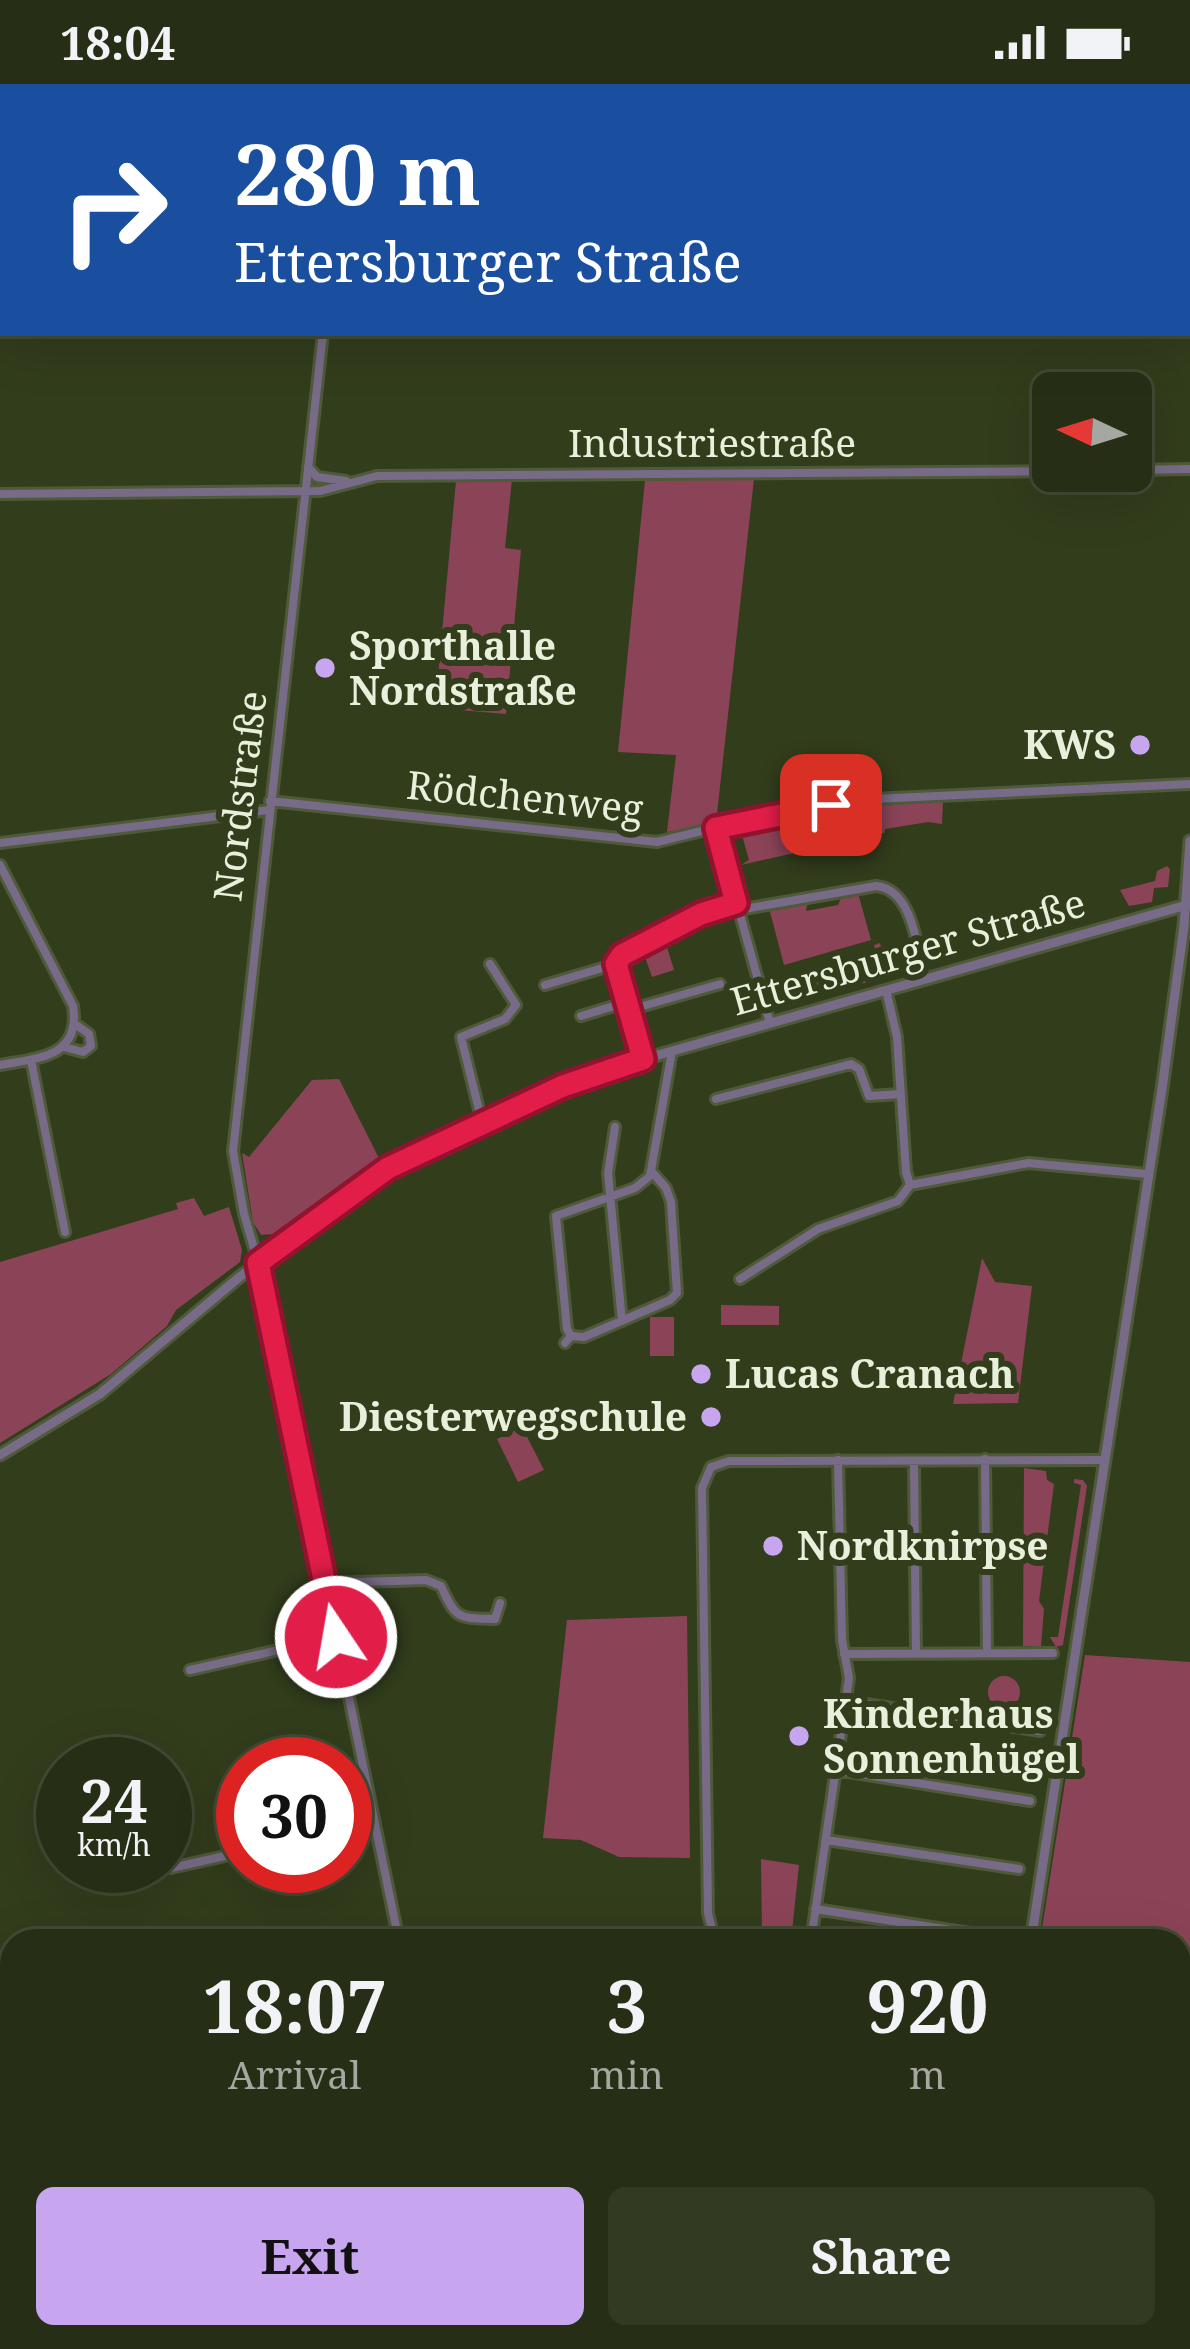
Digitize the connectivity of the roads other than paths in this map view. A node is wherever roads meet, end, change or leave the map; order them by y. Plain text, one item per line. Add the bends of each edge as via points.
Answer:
1 (323, 336) edge
2 (308, 467) junction
3 (1152, 470) edge
4 (1190, 470) edge
5 (1032, 471) edge
6 (348, 481) junction
7 (305, 491) junction
8 (0, 494) edge
9 (1190, 784) edge
10 (269, 806) junction
11 (716, 828) junction
12 (1190, 842) edge
13 (0, 843) edge
14 (0, 865) edge
15 (1187, 904) edge
16 (738, 906) junction
17 (490, 964) dead end
18 (616, 964) junction
19 (925, 979) junction
20 (720, 984) dead end
21 (545, 985) dead end
22 (886, 990) junction
23 (628, 1006) junction
24 (580, 1016) dead end
25 (770, 1023) junction
26 (75, 1024) junction
27 (64, 1047) junction
28 (672, 1051) junction
29 (643, 1059) junction
30 (31, 1060) junction
31 (0, 1065) edge
32 (901, 1094) junction
33 (716, 1100) dead end
34 (482, 1122) junction
35 (615, 1127) dead end
36 (652, 1172) junction
37 (1148, 1174) junction
38 (910, 1185) junction
39 (610, 1196) junction
40 (65, 1232) dead end
41 (258, 1263) junction
42 (740, 1279) dead end
43 (622, 1321) junction
44 (0, 1455) edge
45 (985, 1459) junction
46 (838, 1460) junction
47 (1105, 1460) junction
48 (914, 1461) junction
49 (325, 1583) junction
50 (500, 1603) dead end
51 (336, 1637) junction
52 (987, 1652) junction
53 (1053, 1652) dead end
54 (916, 1653) junction
55 (844, 1654) junction
56 (190, 1670) dead end
57 (847, 1701) junction
58 (1040, 1731) dead end
59 (836, 1770) junction
60 (1030, 1801) dead end
61 (375, 1824) junction
62 (372, 1825) edge
63 (826, 1840) junction
64 (1019, 1869) dead end
65 (815, 1909) junction
66 (397, 1929) edge
67 (712, 1929) edge
68 (812, 1929) edge
69 (944, 1929) edge
70 (1033, 1929) edge

1 - 2 street, Nordstraße
2 - 6 street, Industriestraße via 329,481
2 - 7 street, Nordstraße
3 - 4 street
5 - 6 street, Industriestraße
6 - 7 street, Industriestraße
7 - 8 street, Industriestraße
7 - 10 street, Nordstraße
9 - 11 street, Rödchenweg via 873,799
10 - 11 street, Rödchenweg via 657,842
10 - 13 street, Rödchenweg
10 - 41 street, Nordstraße via 232,1151
11 - 16 street
12 - 15 street
14 - 26 street
15 - 19 street, Ettersburger Straße
15 - 37 street
16 - 18 street via 701,914
16 - 19 street via 891,888 902,900
16 - 25 street
17 - 34 street via 516,1005 505,1019 461,1037
18 - 21 street
18 - 23 street
19 - 22 street, Ettersburger Straße
20 - 23 street
22 - 25 street, Ettersburger Straße
22 - 32 street
23 - 24 street
23 - 29 street
25 - 28 street, Ettersburger Straße
26 - 27 street
26 - 27 street via 91,1046
27 - 30 street
28 - 29 street, Ettersburger Straße
28 - 36 street
29 - 34 street, Ettersburger Straße
30 - 31 street
30 - 40 street
32 - 33 street via 868,1096 851,1064
32 - 38 street
34 - 41 street, Ettersburger Straße via 360,1186
35 - 39 street
36 - 39 street
36 - 43 street via 671,1202 679,1289
37 - 38 street via 1028,1162
37 - 47 street
38 - 42 street via 898,1201 818,1229
39 - 43 street
39 - 43 street via 556,1216 568,1340
41 - 44 street, Ettersburger Straße via 100,1394
41 - 49 street, Nordstraße
45 - 47 street
45 - 48 street
45 - 52 street
46 - 48 street
46 - 55 street
46 - 67 street via 721,1462 704,1477
47 - 70 street
48 - 54 street
49 - 50 street via 426,1580 440,1586 459,1618 495,1619
49 - 51 street, Nordstraße
51 - 56 street
51 - 61 street, Nordstraße
52 - 53 street
52 - 54 street
54 - 55 street
55 - 57 street
57 - 58 street
57 - 59 street
59 - 60 street
59 - 63 street
61 - 62 street
61 - 66 street, Nordstraße
63 - 64 street
63 - 65 street
65 - 68 street
65 - 69 street

